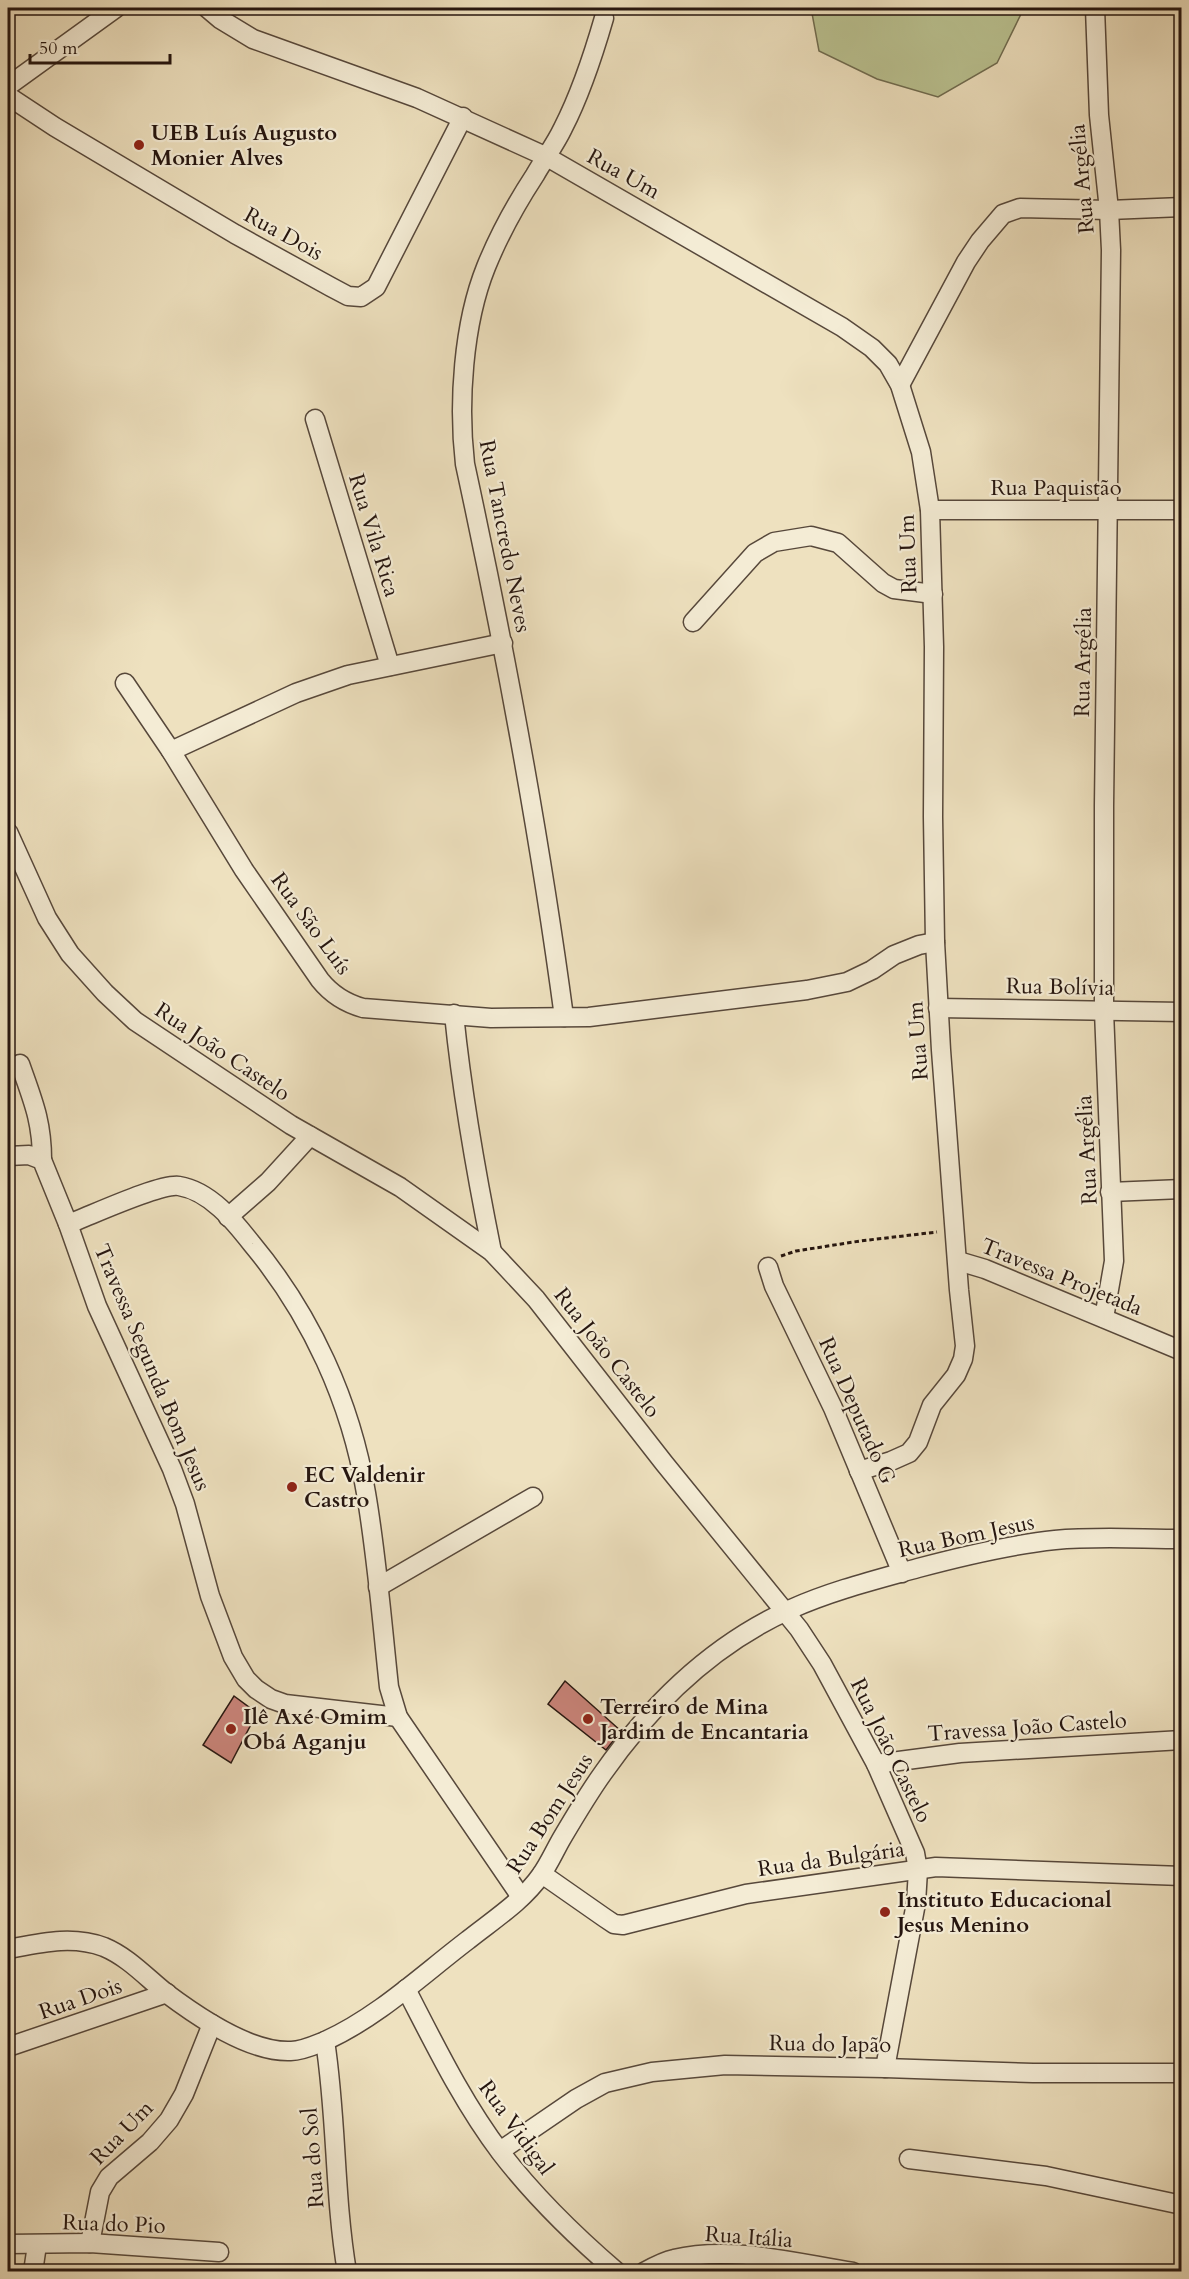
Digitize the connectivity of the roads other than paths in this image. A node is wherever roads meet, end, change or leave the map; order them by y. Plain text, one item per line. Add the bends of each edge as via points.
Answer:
1 (116, 8) edge
2 (207, 8) edge
3 (1095, 8) edge
4 (604, 18) dead end
5 (8, 86) edge
6 (8, 96) edge
7 (463, 117) junction
8 (547, 157) junction
9 (1182, 207) edge
10 (1109, 210) junction
11 (900, 385) junction
12 (315, 419) dead end
13 (930, 510) junction
14 (1182, 510) edge
15 (1109, 511) junction
16 (933, 594) junction
17 (693, 622) dead end
18 (503, 643) junction
19 (390, 666) junction
20 (125, 682) dead end
21 (171, 751) junction
22 (8, 832) edge
23 (935, 942) junction
24 (938, 1008) junction
25 (1104, 1011) junction
26 (1182, 1012) edge
27 (454, 1014) junction
28 (564, 1017) junction
29 (20, 1065) dead end
30 (310, 1136) junction
31 (8, 1156) edge
32 (42, 1160) junction
33 (1182, 1189) edge
34 (1110, 1192) junction
35 (228, 1217) junction
36 (68, 1224) junction
37 (492, 1252) junction
38 (958, 1261) junction
39 (768, 1267) road end
40 (1104, 1318) junction
41 (1182, 1351) edge
42 (859, 1471) junction
43 (533, 1497) dead end
44 (1182, 1539) edge
45 (902, 1573) junction
46 (378, 1587) junction
47 (786, 1611) junction
48 (398, 1718) junction
49 (1182, 1740) edge
50 (876, 1764) junction
51 (918, 1870) junction
52 (542, 1874) junction
53 (1182, 1876) edge
54 (521, 1897) junction
55 (8, 1949) edge
56 (406, 1989) junction
57 (167, 1993) junction
58 (212, 2024) junction
59 (325, 2041) junction
60 (8, 2047) edge
61 (885, 2067) junction
62 (1182, 2073) edge
63 (500, 2151) junction
64 (909, 2159) dead end
65 (1182, 2205) edge
66 (90, 2243) junction
67 (8, 2244) edge
68 (37, 2245) junction
69 (219, 2252) dead end
70 (33, 2271) edge
71 (347, 2271) edge
72 (617, 2271) edge
73 (644, 2271) edge
74 (853, 2271) edge

1 - 5 street
2 - 7 street, Rua Um via 253,39
3 - 10 street, Rua Argélia
4 - 8 street, Rua Tancredo Neves via 578,96
6 - 7 street, Rua Dois via 234,234 354,297 376,288
7 - 8 street, Rua Um
8 - 11 street, Rua Um via 842,327 873,348
8 - 18 street, Rua Tancredo Neves via 521,197 485,270 474,305 463,382 461,430 465,464
9 - 10 street
10 - 11 street via 1020,208 1003,214 966,262
10 - 15 street, Rua Argélia
11 - 13 street, Rua Um via 921,452
12 - 19 street, Rua Vila Rica
13 - 15 street, Rua Paquistão
13 - 16 street, Rua Um
14 - 15 street, Rua Paquistão
15 - 25 street, Rua Argélia
16 - 17 street via 894,589 838,543 811,536 774,542 755,553
16 - 23 street, Rua Um
18 - 19 street
18 - 28 street, Rua Tancredo Neves
19 - 21 street via 296,693
20 - 21 street, Rua São Luís
21 - 27 street, Rua São Luís via 244,870 328,991 363,1008
22 - 30 street, Rua João Castelo via 47,918 70,954 105,993 135,1021
23 - 24 street, Rua Um
23 - 28 street, Rua São Luís via 894,955 847,982 703,1003
24 - 25 street, Rua Bolívia
24 - 38 street, Rua Um
25 - 26 street, Rua Bolívia
25 - 34 street, Rua Argélia
27 - 28 street, Rua São Luís
27 - 37 street via 465,1108
29 - 32 street via 40,1122
30 - 35 street via 268,1182
30 - 37 street, Rua João Castelo via 400,1187
31 - 32 street via 29,1155
32 - 36 street
33 - 34 street
34 - 40 street, Rua Argélia via 1114,1261
35 - 36 street, Travessa Segunda Bom Jesus via 199,1193 174,1186
35 - 46 street, Travessa Segunda Bom Jesus via 292,1297 319,1346 344,1405 366,1492
36 - 48 street, Travessa Segunda Bom Jesus via 97,1306 172,1469 215,1611 246,1679 271,1699 285,1704
37 - 47 street, Rua João Castelo via 536,1299
38 - 40 street, Travessa Projetada
38 - 42 street, Rua Um via 965,1346 956,1375 933,1406 918,1442 909,1453
39 - 42 street, Rua Deputado G
40 - 41 street, Travessa Projetada
42 - 45 street, Rua Deputado G
43 - 46 street
44 - 45 street, Rua Bom Jesus via 1059,1540 1015,1546
45 - 47 street, Rua Bom Jesus
46 - 48 street, Travessa Segunda Bom Jesus via 389,1687
47 - 50 street, Rua João Castelo via 822,1664
47 - 52 street, Rua Bom Jesus via 733,1640 672,1689 603,1772
48 - 54 street, Travessa Segunda Bom Jesus
49 - 50 street, Travessa João Castelo via 960,1753
50 - 51 street, Rua João Castelo via 915,1852
51 - 52 street, Rua da Bulgária via 746,1894 623,1925 614,1924
51 - 53 street, Rua da Bulgária via 955,1867
51 - 61 street, Rua João Castelo via 909,1949
52 - 54 street, Rua Bom Jesus
54 - 56 street, Rua Bom Jesus
55 - 57 street, Rua Bom Jesus via 56,1940 102,1946
56 - 59 street, Rua Bom Jesus
56 - 63 street, Rua Vidigal via 464,2096
57 - 58 street, Rua Bom Jesus
57 - 60 street, Rua Dois
58 - 59 street, Rua Bom Jesus via 274,2049 291,2051
58 - 66 street, Rua Um via 184,2094 169,2120 109,2177 100,2192
59 - 71 street, Rua do Sol
61 - 62 street, Rua do Japão via 1033,2073
61 - 63 street, Rua do Japão via 726,2065 627,2077 604,2083 576,2099
63 - 72 street, Rua Vidigal via 548,2207
64 - 65 street via 1046,2176
66 - 68 street, Rua do Pio
66 - 69 street, Rua do Pio
67 - 68 street, Rua do Pio
68 - 70 street
73 - 74 street, Rua Itália via 673,2259 730,2254

